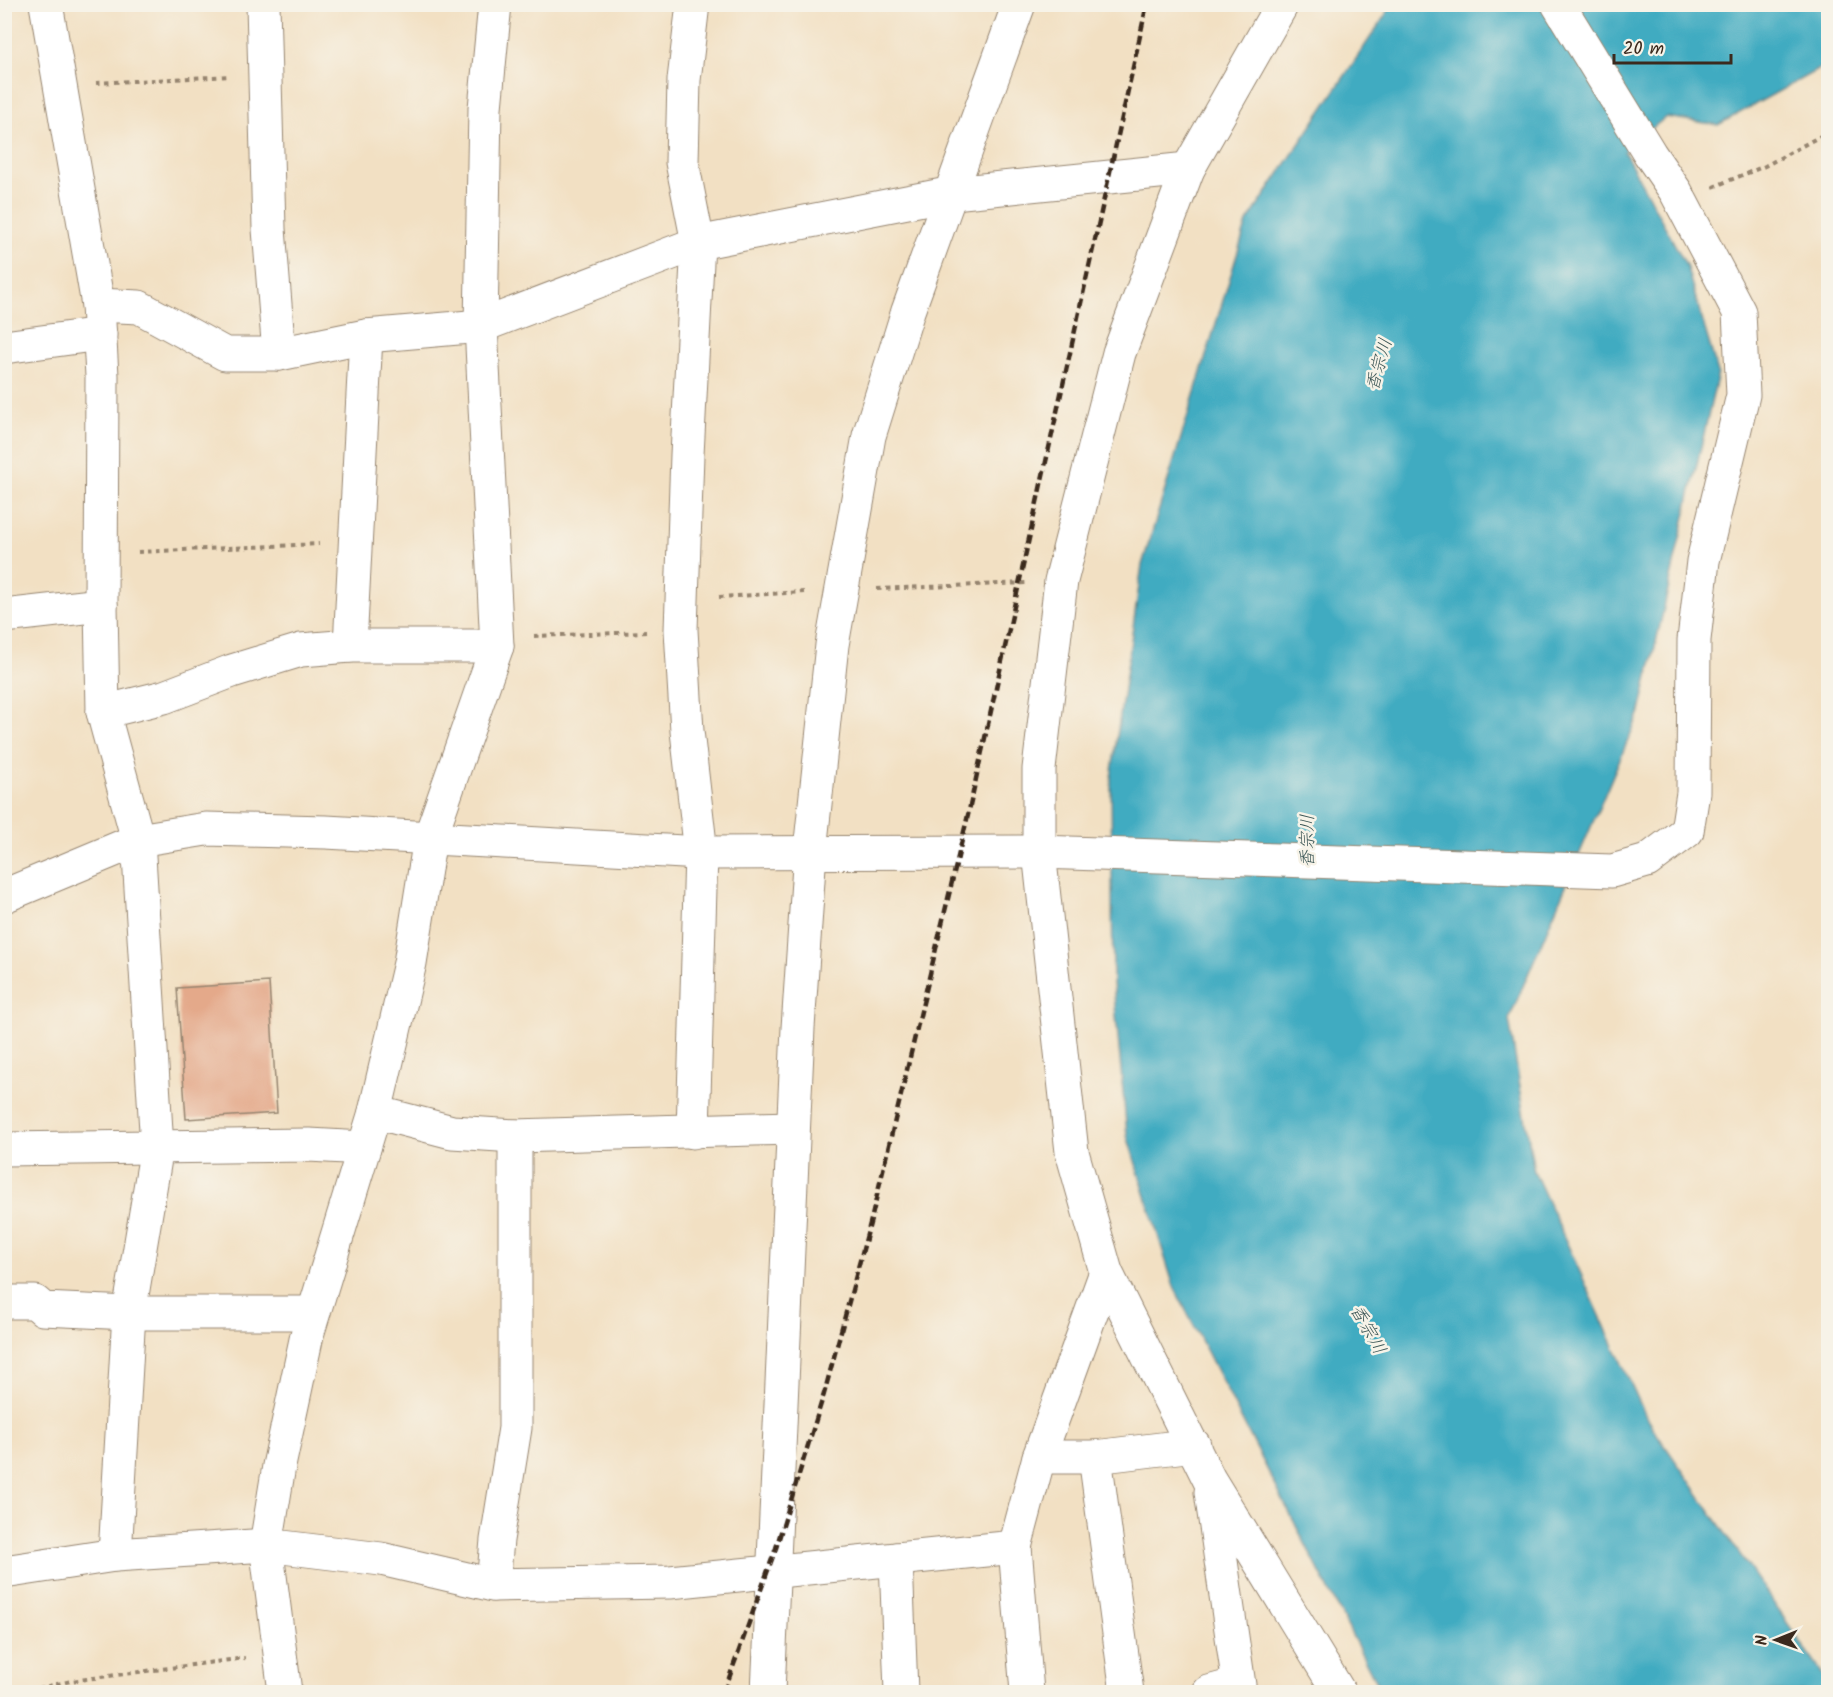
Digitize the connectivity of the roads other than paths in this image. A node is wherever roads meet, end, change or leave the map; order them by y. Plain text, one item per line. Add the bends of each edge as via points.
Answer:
1 (46, 4) edge
2 (263, 4) edge
3 (495, 4) edge
4 (693, 4) edge
5 (1019, 4) edge
6 (1282, 4) edge
7 (1558, 4) edge
8 (1188, 169) junction
9 (953, 193) junction
10 (698, 243) junction
11 (99, 320) junction
12 (481, 326) junction
13 (366, 336) junction
14 (4, 348) edge
15 (279, 354) junction
16 (100, 604) junction
17 (4, 616) edge
18 (497, 642) junction
19 (350, 646) junction
20 (103, 712) junction
21 (430, 838) junction
22 (138, 840) junction
23 (810, 851) junction
24 (1039, 852) junction
25 (701, 853) junction
26 (4, 896) edge
27 (375, 1112) junction
28 (792, 1128) junction
29 (693, 1132) junction
30 (515, 1136) junction
31 (157, 1147) junction
32 (364, 1148) junction
33 (4, 1149) edge
34 (1106, 1272) junction
35 (4, 1302) edge
36 (129, 1313) junction
37 (314, 1313) junction
38 (1194, 1445) junction
39 (1039, 1457) junction
40 (1095, 1457) junction
41 (1209, 1479) junction
42 (266, 1545) junction
43 (1015, 1547) junction
44 (115, 1555) junction
45 (896, 1559) junction
46 (772, 1571) junction
47 (4, 1572) edge
48 (493, 1585) junction
49 (1229, 1690) edge
50 (285, 1692) edge
51 (768, 1692) edge
52 (901, 1692) edge
53 (1027, 1692) edge
54 (1127, 1692) edge
55 (1339, 1692) edge

1 - 11 street
2 - 15 street via 269,229
3 - 12 street via 485,108
4 - 10 street via 684,80 682,162
5 - 9 street
6 - 8 street
7 - 24 street via 1676,192 1739,312 1743,395 1703,561 1694,640 1693,793 1687,831 1647,861 1612,871
8 - 9 street
8 - 24 street via 1119,352 1061,581 1039,769
9 - 10 street
9 - 23 street via 908,311 869,436 832,645
10 - 12 street
10 - 25 street via 681,630 687,731
11 - 14 street
11 - 15 street via 139,307 225,354
11 - 16 street
12 - 13 street
12 - 18 street
13 - 15 street
13 - 19 street
16 - 17 street
16 - 20 street
18 - 19 street
18 - 21 street
19 - 20 street via 301,650 164,697
20 - 22 street
21 - 22 street via 206,829
21 - 25 street
21 - 27 street via 410,963
22 - 26 street
22 - 31 street
23 - 24 street
23 - 25 street
23 - 28 street
24 - 34 street via 1072,1152
25 - 29 street
27 - 30 street via 452,1132
27 - 32 street
28 - 29 street
28 - 46 street
29 - 30 street
30 - 48 street via 515,1428 496,1539
31 - 32 street
31 - 33 street
31 - 36 street
32 - 37 street
34 - 38 street
34 - 39 street
35 - 36 street via 35,1302 43,1309
36 - 37 street
36 - 44 street
37 - 42 street via 279,1466
38 - 40 street
38 - 41 street
39 - 40 street
39 - 43 street
40 - 54 street
41 - 49 street
41 - 55 street
42 - 44 street
42 - 48 street via 381,1559
42 - 50 street
43 - 45 street
43 - 53 street
44 - 47 street
45 - 46 street
45 - 52 street
46 - 48 street via 670,1582
46 - 51 street

